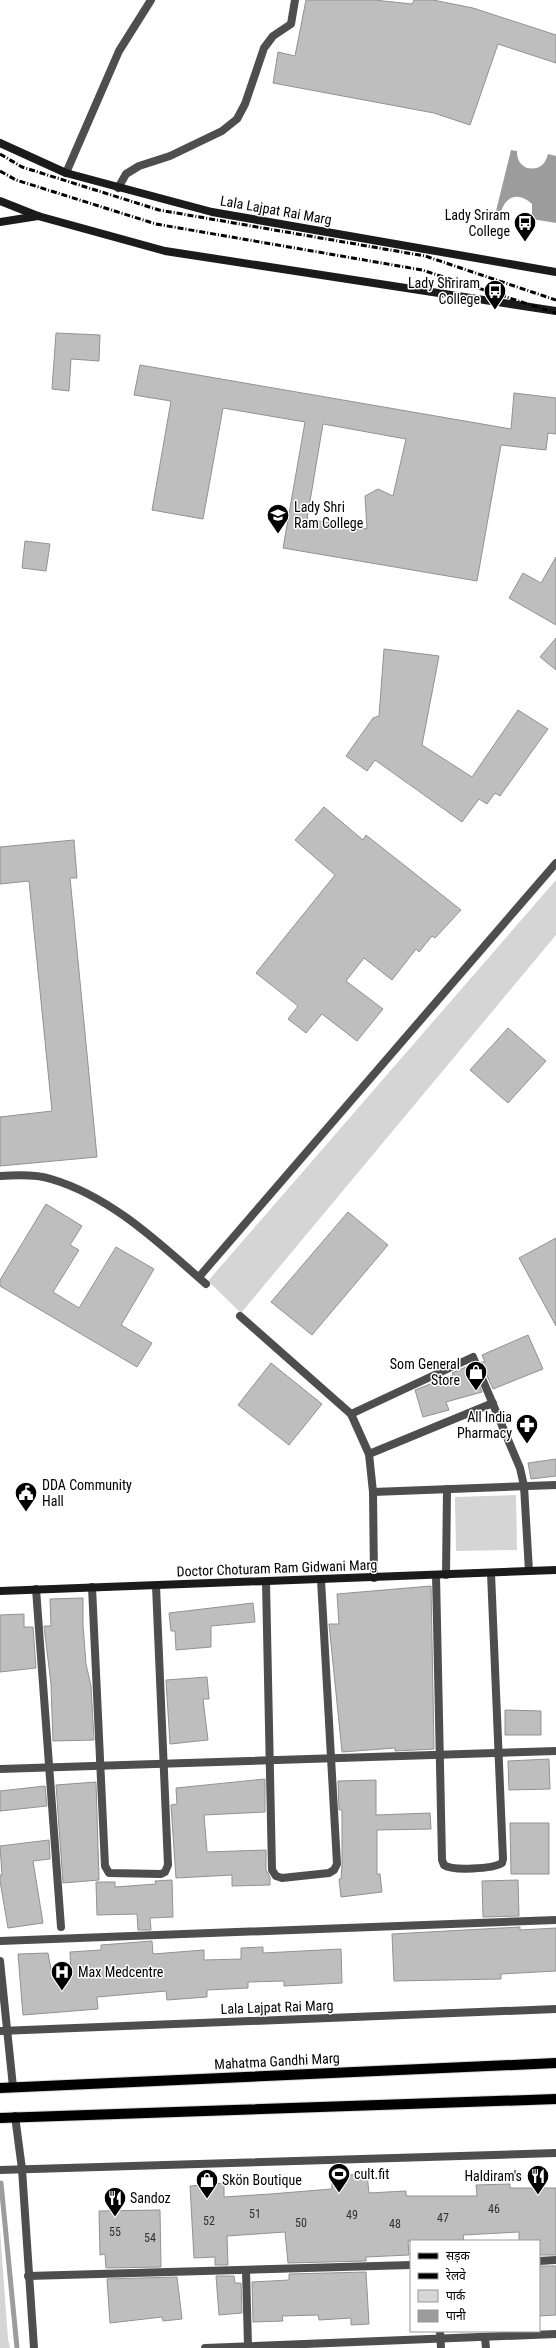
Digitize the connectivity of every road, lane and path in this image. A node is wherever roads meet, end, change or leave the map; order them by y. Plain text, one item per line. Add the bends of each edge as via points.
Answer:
1 (151, 0) edge
2 (296, 0) edge
3 (0, 143) edge
4 (66, 173) junction
5 (118, 188) junction
6 (0, 201) edge
7 (38, 216) junction
8 (0, 222) edge
9 (556, 272) edge
10 (556, 311) edge
11 (556, 863) edge
12 (0, 1176) edge
13 (199, 1278) junction
14 (206, 1284) dead end
15 (240, 1316) dead end
16 (493, 1403) junction
17 (351, 1414) junction
18 (369, 1454) junction
19 (556, 1485) edge
20 (524, 1486) junction
21 (447, 1489) junction
22 (373, 1492) junction
23 (556, 1570) edge
24 (529, 1571) junction
25 (491, 1573) junction
26 (436, 1575) junction
27 (446, 1575) junction
28 (374, 1578) junction
29 (321, 1580) junction
30 (266, 1582) junction
31 (156, 1586) junction
32 (92, 1587) junction
33 (36, 1589) junction
34 (0, 1592) edge
35 (556, 1751) edge
36 (499, 1753) junction
37 (440, 1755) junction
38 (332, 1758) junction
39 (270, 1761) junction
40 (164, 1764) junction
41 (100, 1766) junction
42 (49, 1767) junction
43 (0, 1769) edge
44 (556, 1920) edge
45 (61, 1927) dead end
46 (0, 1941) edge
47 (0, 1961) edge
48 (556, 2009) edge
49 (3, 2030) edge
50 (556, 2063) edge
51 (13, 2086) junction
52 (0, 2088) edge
53 (556, 2099) edge
54 (15, 2116) junction
55 (0, 2118) edge
56 (556, 2153) edge
57 (22, 2169) junction
58 (0, 2170) edge
59 (556, 2260) edge
60 (540, 2261) edge
61 (410, 2265) edge
62 (246, 2270) junction
63 (28, 2276) junction
64 (440, 2332) edge
65 (556, 2334) edge
66 (485, 2338) junction
67 (441, 2344) edge
68 (305, 2346) edge
69 (251, 2347) edge
70 (34, 2348) edge
71 (205, 2348) edge
72 (486, 2348) edge

1 - 4 street via 119,52
2 - 5 street via 291,24 273,36 264,48 245,104 237,119 222,131 170,156 139,166 126,174
3 - 4 main road, Lala Lajpat Rai Marg
4 - 5 main road, Lala Lajpat Rai Marg
5 - 9 main road, Lala Lajpat Rai Marg via 212,212
6 - 7 main road
7 - 8 main road
7 - 10 main road via 165,251
11 - 13 street
12 - 13 street via 51,1178 78,1189 129,1218
13 - 14 street
15 - 17 street
16 - 17 street via 473,1357
16 - 18 street
16 - 20 street via 520,1468
17 - 18 street
18 - 22 street
19 - 20 street
20 - 21 street
20 - 24 street
21 - 22 street
21 - 27 street
22 - 28 street
23 - 24 main road, Doctor Choturam Ram Gidwani Marg
24 - 25 main road, Doctor Choturam Ram Gidwani Marg
25 - 27 main road, Doctor Choturam Ram Gidwani Marg
25 - 36 street
26 - 27 main road, Doctor Choturam Ram Gidwani Marg
26 - 28 main road, Doctor Choturam Ram Gidwani Marg
26 - 37 street
28 - 29 main road, Doctor Choturam Ram Gidwani Marg
29 - 30 main road, Doctor Choturam Ram Gidwani Marg
29 - 38 street
30 - 31 main road, Doctor Choturam Ram Gidwani Marg
30 - 39 street
31 - 32 main road, Doctor Choturam Ram Gidwani Marg
31 - 40 street
32 - 33 main road, Doctor Choturam Ram Gidwani Marg
32 - 41 street
33 - 34 main road, Doctor Choturam Ram Gidwani Marg
33 - 42 street
35 - 36 street
36 - 37 street
36 - 37 street via 502,1863 493,1866 452,1868 444,1865 442,1860
37 - 38 street
38 - 39 street
38 - 39 street via 337,1864 329,1873 282,1878 276,1876 272,1870
39 - 40 street
40 - 41 street
40 - 41 street via 168,1865 161,1874 114,1874 107,1870
41 - 42 street
42 - 43 street
42 - 45 street
44 - 46 street
47 - 49 street
48 - 49 street, Lala Lajpat Rai Marg
49 - 51 street
50 - 51 main road, Mahatma Gandhi Marg
51 - 52 main road, Mahatma Gandhi Marg
53 - 54 main road
54 - 55 main road
54 - 57 street
56 - 57 street
57 - 58 street
57 - 63 street
59 - 60 street
61 - 62 street
62 - 63 street
62 - 69 street
63 - 70 street
64 - 67 street
65 - 66 street
66 - 67 street
66 - 72 street
67 - 68 street
68 - 69 street
69 - 71 street

